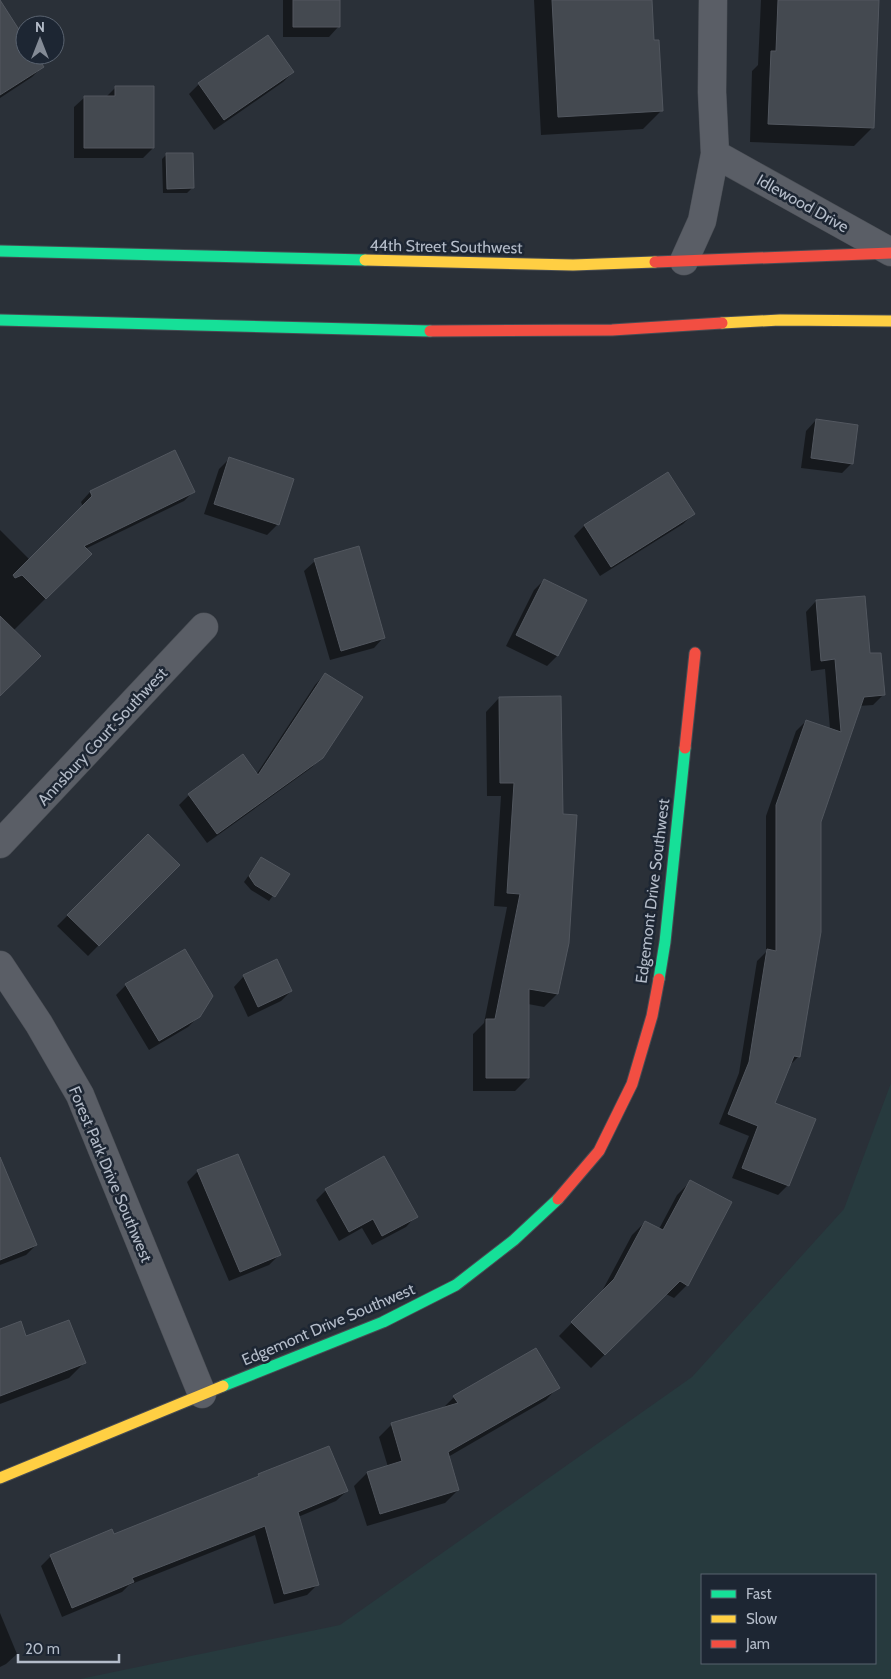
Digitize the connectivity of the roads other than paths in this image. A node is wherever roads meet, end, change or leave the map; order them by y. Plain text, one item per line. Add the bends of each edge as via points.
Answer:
1 (713, 0) edge
2 (715, 154) junction
3 (0, 251) edge
4 (891, 252) edge
5 (684, 261) junction
6 (0, 320) edge
7 (891, 321) edge
8 (204, 627) dead end
9 (695, 653) dead end
10 (0, 844) edge
11 (0, 965) edge
12 (202, 1394) junction
13 (0, 1478) edge

1 - 2 street
2 - 4 street, Idlewood Drive
2 - 5 street via 702,222
3 - 5 main road, 44th Street Southwest via 573,266
4 - 5 main road, 44th Street Southwest
6 - 7 main road via 445,331 612,330 780,320
8 - 10 street, Annsbury Court Southwest
9 - 12 main road, Edgemont Drive Southwest via 665,942 652,1016 632,1084 599,1151 558,1199 514,1240 456,1285 383,1322
11 - 12 street, Forest Park Drive Southwest via 80,1095
12 - 13 main road, Edgemont Drive Southwest

